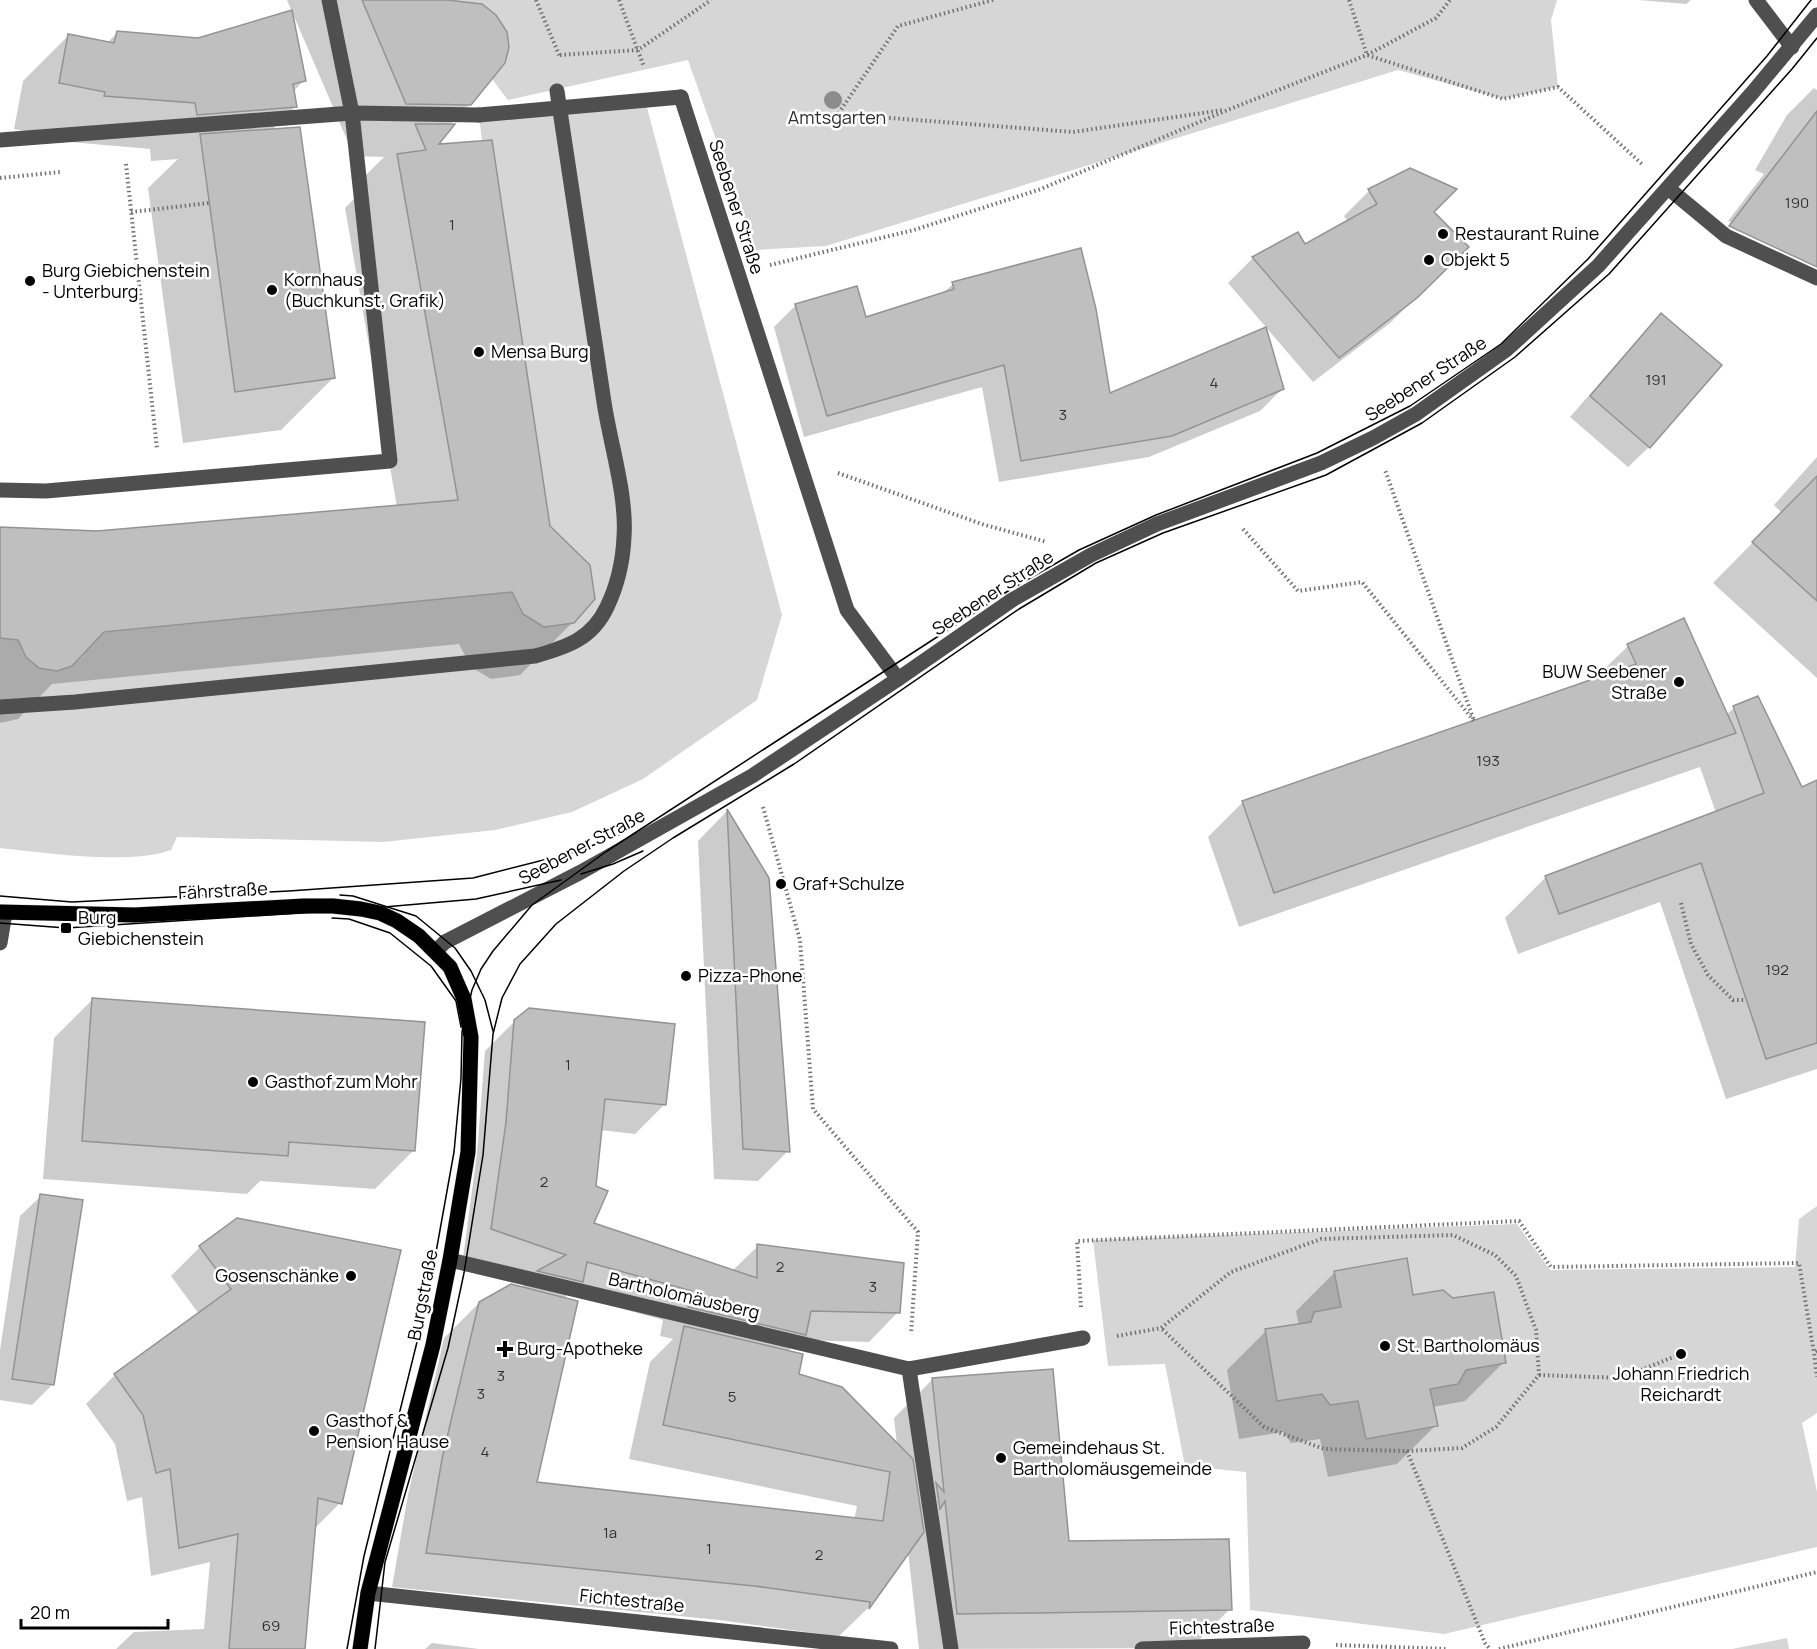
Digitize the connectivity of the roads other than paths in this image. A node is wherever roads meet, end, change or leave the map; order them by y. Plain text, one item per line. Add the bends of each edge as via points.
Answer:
1 (329, 0) edge
2 (1756, 0) edge
3 (1817, 15) edge
4 (1792, 47) junction
5 (557, 92) road end
6 (352, 114) junction
7 (0, 140) edge
8 (1668, 188) junction
9 (1817, 278) edge
10 (0, 490) edge
11 (898, 680) junction
12 (0, 707) edge
13 (2, 912) edge
14 (0, 943) edge
15 (436, 951) junction
16 (450, 1260) junction
17 (1083, 1338) road end
18 (909, 1369) junction
19 (368, 1593) junction
20 (1303, 1643) road end
21 (360, 1649) edge
22 (891, 1649) edge
23 (951, 1649) edge
24 (1142, 1649) edge

1 - 6 street
2 - 4 street
3 - 4 street, Seebener Straße
4 - 8 street, Seebener Straße
5 - 12 street via 625,535 619,572 607,608 590,632 568,647 535,656
6 - 7 street, Seebener Straße
6 - 10 street via 390,461 46,491
6 - 11 street, Seebener Straße, bridge via 479,115 681,97 846,610
8 - 9 street via 1726,236
8 - 11 street, Seebener Straße via 1598,266 1506,350 1416,414 1321,463 1158,524 1091,555 1012,600
11 - 15 street, Seebener Straße via 752,776 446,942
13 - 14 street
13 - 15 main road, Fährstraße via 135,915 333,906 380,913
15 - 16 main road, Burgstraße via 450,967 464,999 471,1037 468,1152
16 - 18 street, Bartholomäusberg
16 - 19 main road, Burgstraße via 433,1345
17 - 18 street, Bartholomäusberg
18 - 23 street
19 - 21 main road, Burgstraße
19 - 22 street, Fichtestraße
20 - 24 street, Fichtestraße

